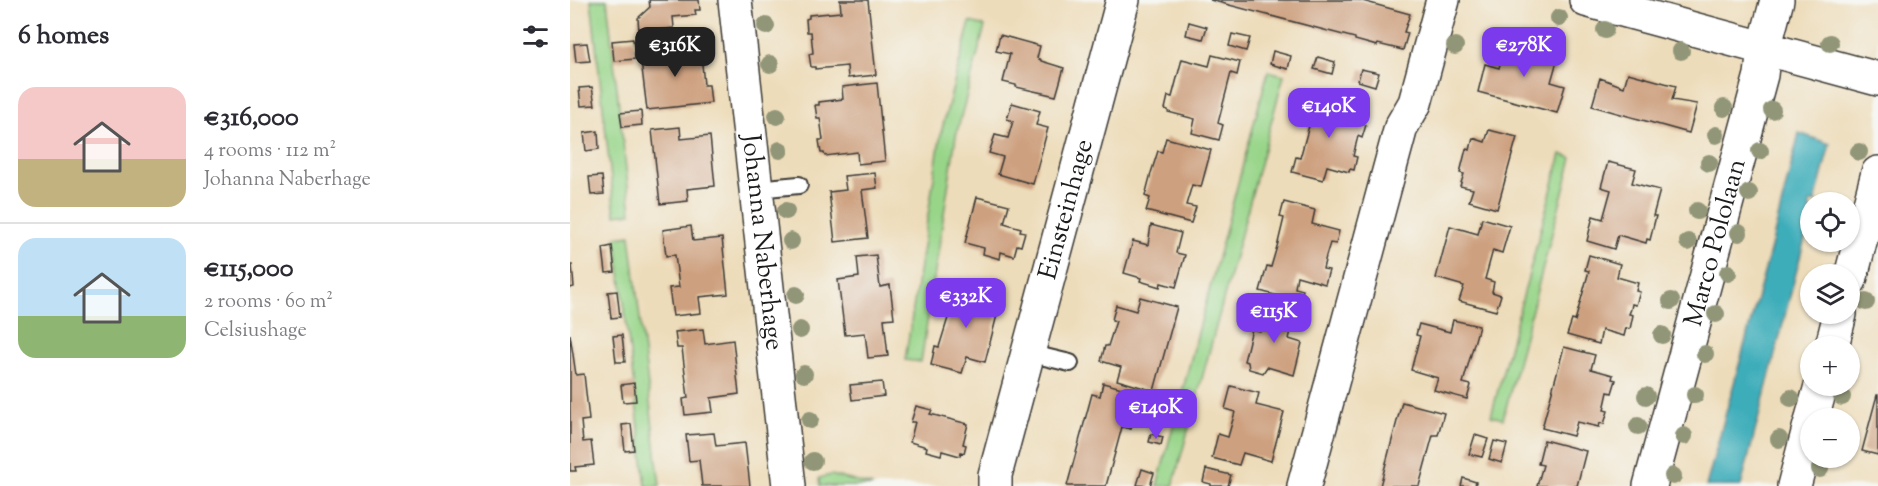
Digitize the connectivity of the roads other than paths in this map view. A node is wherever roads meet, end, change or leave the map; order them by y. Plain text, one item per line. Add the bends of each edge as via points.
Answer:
1 (735, 0) edge
2 (1123, 0) edge
3 (1443, 0) edge
4 (1586, 0) edge
5 (1777, 0) edge
6 (1654, 9) edge
7 (1764, 49) junction
8 (1878, 79) edge
9 (1878, 173) edge
10 (799, 185) dead end
11 (756, 189) junction
12 (1854, 264) edge
13 (1028, 353) junction
14 (1070, 363) dead end
15 (1800, 463) edge
16 (789, 486) edge
17 (995, 486) edge
18 (1304, 486) edge
19 (1650, 486) edge
20 (1794, 486) edge

1 - 11 street, Johanna Naberhage
2 - 13 street, Einsteinhage
3 - 18 street via 1415,103 1401,127
4 - 6 street
5 - 7 street, Marco Pololaan
6 - 7 street
7 - 8 street
7 - 19 street, Marco Pololaan via 1761,75
9 - 12 street
10 - 11 lane
11 - 16 street, Johanna Naberhage
13 - 14 lane
13 - 17 street, Einsteinhage
15 - 20 street

